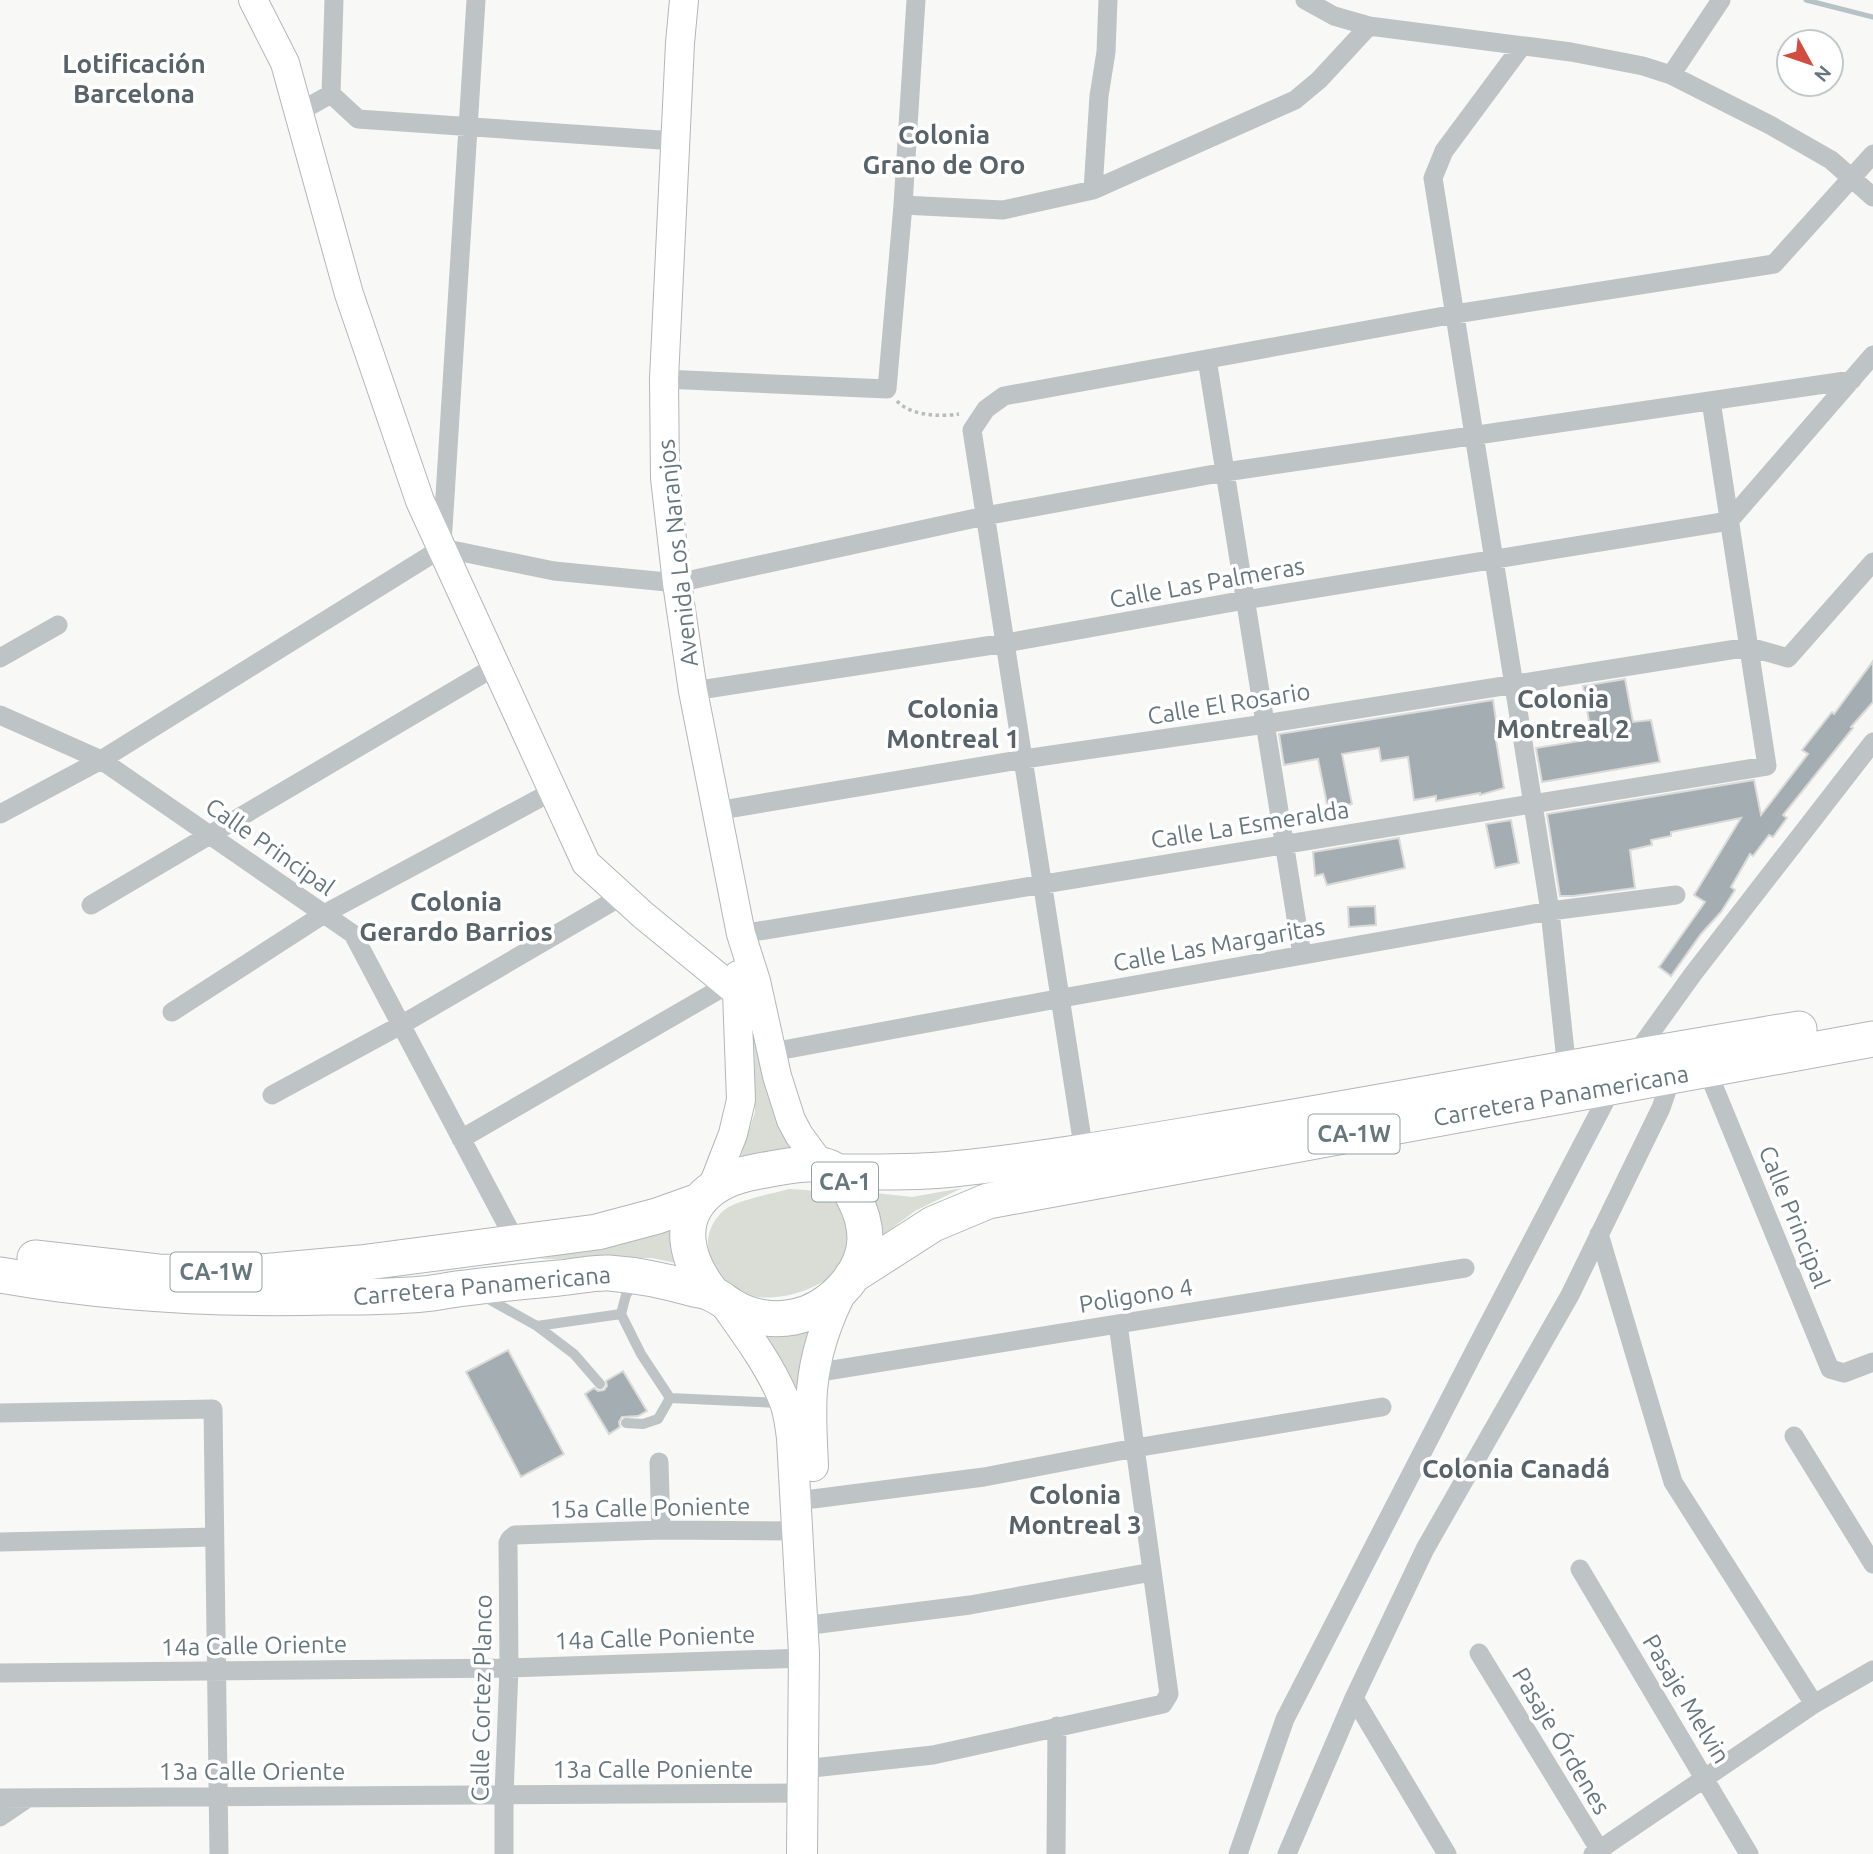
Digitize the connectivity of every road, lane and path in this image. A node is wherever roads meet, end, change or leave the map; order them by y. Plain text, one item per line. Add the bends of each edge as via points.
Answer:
1 (253, 0) edge
2 (334, 0) edge
3 (476, 0) edge
4 (684, 0) edge
5 (916, 0) edge
6 (1108, 0) edge
7 (1305, 0) edge
8 (1721, 0) edge
9 (1369, 26) junction
10 (1522, 46) junction
11 (1671, 75) junction
12 (331, 94) junction
13 (299, 112) junction
14 (468, 126) junction
15 (675, 141) junction
16 (1873, 155) edge
17 (1852, 178) junction
18 (1093, 190) junction
19 (1873, 197) edge
20 (903, 205) junction
21 (1455, 314) junction
22 (1873, 355) edge
23 (1207, 359) junction
24 (664, 379) junction
25 (1852, 380) junction
26 (887, 389) junction
27 (1711, 401) junction
28 (985, 409) junction
29 (1475, 436) junction
30 (1225, 472) junction
31 (985, 516) junction
32 (1729, 521) junction
33 (442, 548) junction
34 (1494, 559) junction
35 (1873, 562) edge
36 (677, 583) junction
37 (1245, 600) junction
38 (58, 625) dead end
39 (1006, 643) junction
40 (1749, 647) junction
41 (0, 658) edge
42 (496, 666) junction
43 (1514, 684) junction
44 (693, 691) junction
45 (0, 715) edge
46 (1265, 723) junction
47 (1873, 742) edge
48 (1024, 759) junction
49 (101, 760) junction
50 (553, 791) junction
51 (1533, 804) junction
52 (716, 811) junction
53 (0, 814) edge
54 (209, 835) junction
55 (1284, 845) junction
56 (1043, 882) junction
57 (1676, 895) dead end
58 (622, 896) junction
59 (91, 905) dead end
60 (1550, 911) junction
61 (324, 914) junction
62 (741, 934) junction
63 (1302, 955) junction
64 (732, 988) junction
65 (1062, 998) junction
66 (172, 1012) dead end
67 (1873, 1017) edge
68 (401, 1025) junction
69 (1873, 1039) edge
70 (772, 1052) junction
71 (1633, 1057) junction
72 (1567, 1070) junction
73 (1707, 1070) junction
74 (1672, 1076) junction
75 (1613, 1086) junction
76 (272, 1096) dead end
77 (461, 1139) junction
78 (1084, 1152) junction
79 (829, 1168) junction
80 (706, 1194) junction
81 (1599, 1234) junction
82 (516, 1242) junction
83 (0, 1251) edge
84 (1465, 1268) dead end
85 (0, 1275) edge
86 (638, 1276) junction
87 (848, 1281) junction
88 (467, 1287) junction
89 (717, 1297) junction
90 (621, 1314) junction
91 (1118, 1324) junction
92 (537, 1326) junction
93 (1873, 1362) edge
94 (814, 1373) junction
95 (600, 1384) dead end
96 (670, 1398) junction
97 (785, 1403) junction
98 (1382, 1406) dead end
99 (0, 1413) edge
100 (626, 1423) dead end
101 (1794, 1436) dead end
102 (1135, 1448) junction
103 (659, 1462) dead end
104 (813, 1499) junction
105 (661, 1530) junction
106 (798, 1531) junction
107 (214, 1537) junction
108 (0, 1542) edge
109 (508, 1544) joint
110 (1873, 1564) edge
111 (1580, 1569) dead end
112 (1152, 1572) junction
113 (803, 1616) junction
114 (1479, 1653) dead end
115 (804, 1658) junction
116 (509, 1668) junction
117 (1873, 1670) edge
118 (216, 1671) junction
119 (0, 1673) edge
120 (1354, 1698) junction
121 (1814, 1704) junction
122 (1057, 1726) junction
123 (1704, 1779) junction
124 (803, 1781) junction
125 (504, 1795) junction
126 (218, 1797) junction
127 (0, 1798) edge
128 (27, 1798) junction
129 (0, 1817) edge
130 (1598, 1853) edge
131 (219, 1854) edge
132 (504, 1854) edge
133 (802, 1854) edge
134 (1056, 1854) edge
135 (1238, 1854) edge
136 (1287, 1854) edge
137 (1447, 1854) edge
138 (1749, 1854) edge

1 - 13 main road via 285,63
2 - 12 street
3 - 14 street
4 - 15 main road, Avenida Los Naranjos
5 - 20 street
6 - 18 street
7 - 9 street via 1334,16
8 - 11 street
9 - 10 street
9 - 18 street via 1295,100
10 - 11 street
10 - 21 street via 1444,151 1433,178
11 - 17 street via 1770,125 1831,160
12 - 13 street
12 - 14 street via 358,119
13 - 33 main road via 349,294 420,501
14 - 15 street
14 - 33 street
15 - 24 main road, Avenida Los Naranjos
16 - 17 street
17 - 19 street
17 - 21 street via 1774,264
18 - 20 street via 1003,210
20 - 26 street
21 - 23 street
21 - 29 street
22 - 25 street
23 - 28 street via 1004,396
23 - 30 street
24 - 26 street
24 - 36 main road, Avenida Los Naranjos via 665,478
25 - 27 street
25 - 32 street
26 - 28 path via 902,406 924,414
27 - 29 street
27 - 32 street
28 - 31 street via 972,430
29 - 30 street
29 - 34 street
30 - 31 street
30 - 37 street
31 - 36 street
31 - 39 street
32 - 34 street, Calle Las Palmeras
32 - 40 street
33 - 36 street via 555,571
33 - 42 main road
33 - 49 street
34 - 37 street, Calle Las Palmeras
34 - 43 street
35 - 40 street via 1788,658
36 - 44 main road, Avenida Los Naranjos
37 - 39 street, Calle Las Palmeras
37 - 46 street
38 - 41 street
39 - 44 street, Calle Las Palmeras
39 - 48 street
40 - 43 street, Calle El Rosario
40 - 51 street, Calle La Esmeralda via 1767,765
42 - 50 main road
42 - 54 street
43 - 46 street, Calle El Rosario
43 - 51 street
44 - 52 main road, Avenida Los Naranjos
45 - 49 street, Calle Principal
46 - 48 street, Calle El Rosario
46 - 55 street
47 - 71 street
48 - 52 street, Calle El Rosario
48 - 56 street
49 - 53 street
49 - 54 street, Calle Principal
50 - 58 main road via 586,863
50 - 61 street
51 - 55 street, Calle La Esmeralda
51 - 60 street
52 - 62 main road, Avenida Los Naranjos
54 - 59 street
54 - 61 street, Calle Principal
55 - 56 street, Calle La Esmeralda
55 - 63 street
56 - 62 street, Calle La Esmeralda
56 - 65 street
57 - 60 street, Calle Las Margaritas
58 - 64 main road
58 - 68 street
60 - 63 street, Calle Las Margaritas
60 - 72 street
61 - 66 street
61 - 68 street, Calle Principal via 353,934
62 - 64 main road, Avenida Los Naranjos
62 - 70 main road, Avenida Los Naranjos
63 - 65 street, Calle Las Margaritas
64 - 77 street
64 - 80 main road, Avenida Los Naranjos via 741,1100 733,1134
65 - 70 street, Calle Las Margaritas
65 - 78 street
67 - 71 highway, Carretera Panamericana / CA-1W
68 - 76 street
68 - 77 street, Calle Principal
69 - 73 highway, Carretera Panamericana / CA-1W
70 - 79 main road, Avenida Los Naranjos via 791,1120
71 - 72 highway, Carretera Panamericana / CA-1W
72 - 78 highway, Carretera Panamericana / CA-1W
73 - 74 highway, Carretera Panamericana / CA-1W
73 - 93 street, Calle Principal via 1830,1369 1844,1373
74 - 75 highway, Carretera Panamericana / CA-1W
74 - 81 street
75 - 87 highway, Carretera Panamericana / CA-1W via 988,1201 933,1224
75 - 135 street via 1285,1718
77 - 82 street, Calle Principal
78 - 79 highway, Carretera Panamericana / CA-1W via 907,1172
79 - 80 highway, CA-1 via 756,1172 732,1178
79 - 87 highway, CA-1 via 851,1191 864,1224 865,1243
80 - 82 highway, Carretera Panamericana / CA-1W via 657,1216 597,1232
80 - 89 highway via 691,1216 689,1253 695,1269
81 - 120 street via 1570,1295 1424,1549
81 - 121 street via 1673,1482
82 - 83 highway, Carretera Panamericana / CA-1W via 250,1273 158,1272
84 - 91 street, Poligono 4
85 - 88 highway, Carretera Panamericana / CA-1W via 95,1289 219,1297 409,1295
86 - 88 highway, Carretera Panamericana / CA-1W via 603,1273
86 - 89 highway, Carretera Panamericana / CA-1W
86 - 90 lane
87 - 89 highway via 829,1301 793,1317 754,1316
87 - 94 main road via 825,1330
88 - 92 lane
89 - 97 main road via 760,1354
90 - 92 lane
90 - 96 lane via 640,1354
91 - 94 street, Poligono 4
91 - 102 street, 13a Calle Poniente
92 - 95 lane via 574,1354
94 - 104 main road
96 - 97 lane
96 - 100 lane via 658,1419
97 - 106 main road
98 - 102 street
99 - 107 street via 214,1409
101 - 110 street
102 - 104 street via 984,1477
102 - 112 street, 13a Calle Poniente
103 - 105 street
104 - 113 main road
105 - 106 street, 15a Calle Poniente
105 - 109 street, 15a Calle Poniente via 515,1535
106 - 113 main road
107 - 108 street
107 - 118 street
109 - 116 street, Calle Cortez Planco
111 - 123 street, Pasaje Melvin
112 - 113 street via 970,1605
112 - 122 street, 13a Calle Poniente via 1169,1694 1163,1704
113 - 115 main road
114 - 130 street, Pasaje Órdenes
115 - 116 street, 14a Calle Poniente
115 - 124 main road
116 - 118 street, 14a Calle Oriente
116 - 125 street, Calle Cortez Planco
117 - 121 street
118 - 119 street, 14a Calle Oriente
118 - 126 street
120 - 136 street
120 - 137 street
121 - 123 street
122 - 124 street, 13a Calle Poniente
122 - 134 street
123 - 130 street
123 - 138 street, Pasaje Melvin
124 - 125 street, 13a Calle Poniente
124 - 133 main road
125 - 126 street, 13a Calle Oriente
125 - 132 street, Calle Cortez Planco
126 - 128 street, 13a Calle Oriente
126 - 131 street
127 - 128 street, 13a Calle Oriente
128 - 129 street

